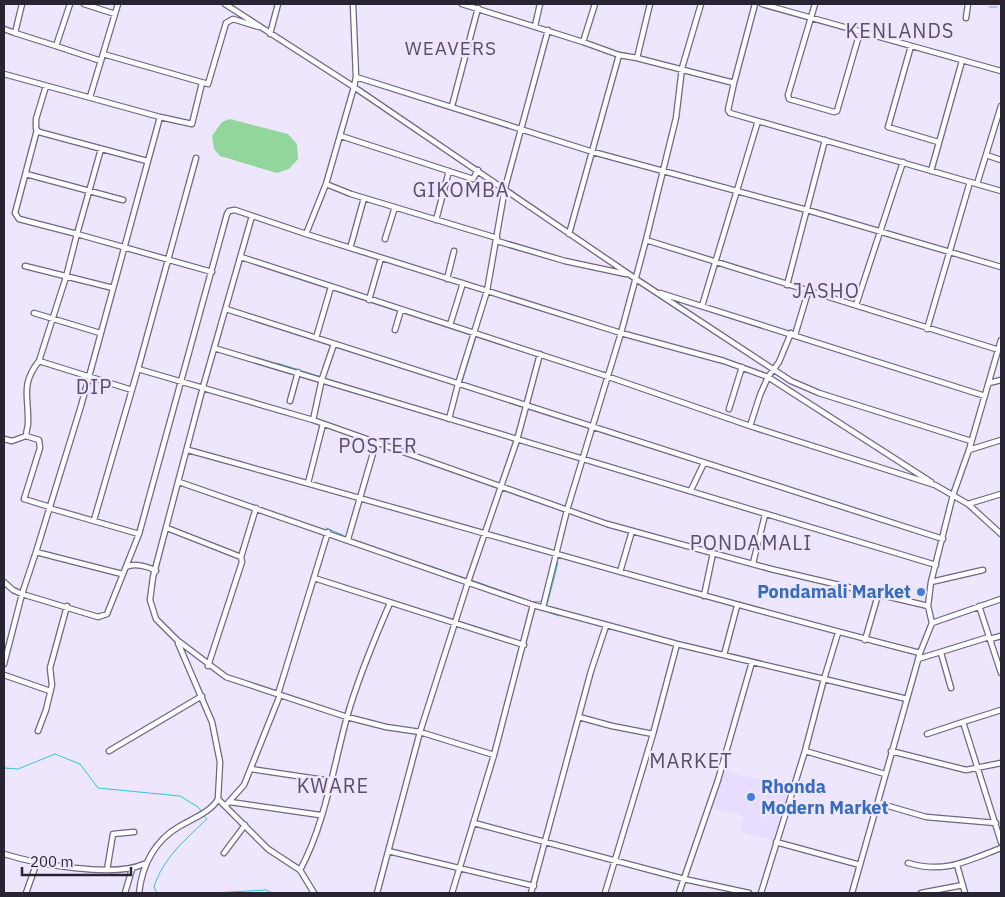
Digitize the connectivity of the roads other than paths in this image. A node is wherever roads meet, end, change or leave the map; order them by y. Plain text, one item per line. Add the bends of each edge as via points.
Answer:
1 (22, 4) edge
2 (70, 4) edge
3 (84, 4) edge
4 (118, 4) edge
5 (225, 4) edge
6 (278, 4) edge
7 (351, 4) edge
8 (462, 4) edge
9 (540, 4) edge
10 (595, 4) edge
11 (650, 4) edge
12 (701, 4) edge
13 (755, 4) edge
14 (763, 4) edge
15 (814, 4) edge
16 (968, 4) edge
17 (468, 5) edge
18 (478, 8) junction
19 (115, 14) junction
20 (811, 17) junction
21 (966, 18) dead end
22 (535, 26) junction
23 (260, 27) junction
24 (4, 29) edge
25 (548, 30) junction
26 (860, 32) junction
27 (15, 33) junction
28 (270, 34) junction
29 (583, 42) junction
30 (56, 46) junction
31 (911, 46) junction
32 (103, 54) junction
33 (620, 55) junction
34 (637, 58) junction
35 (101, 61) junction
36 (962, 61) junction
37 (682, 68) junction
38 (1001, 71) edge
39 (4, 74) edge
40 (356, 77) junction
41 (734, 82) junction
42 (202, 83) junction
43 (46, 86) junction
44 (354, 87) junction
45 (90, 97) junction
46 (452, 106) junction
47 (1001, 106) edge
48 (160, 117) junction
49 (758, 121) junction
50 (520, 128) junction
51 (38, 130) junction
52 (341, 136) junction
53 (825, 140) junction
54 (938, 142) junction
55 (101, 149) junction
56 (593, 152) junction
57 (986, 155) junction
58 (196, 158) dead end
59 (1001, 160) edge
60 (148, 161) junction
61 (903, 162) junction
62 (478, 170) junction
63 (449, 171) junction
64 (664, 171) junction
65 (931, 171) junction
66 (26, 174) junction
67 (970, 182) junction
68 (326, 184) junction
69 (977, 184) junction
70 (505, 188) junction
71 (89, 191) junction
72 (1001, 191) edge
73 (736, 192) junction
74 (364, 198) junction
75 (123, 200) dead end
76 (396, 207) junction
77 (807, 210) junction
78 (252, 216) junction
79 (436, 220) junction
80 (880, 231) junction
81 (77, 234) junction
82 (306, 234) junction
83 (569, 234) junction
84 (385, 239) dead end
85 (497, 240) junction
86 (646, 240) junction
87 (351, 245) dead end
88 (123, 247) junction
89 (454, 251) dead end
90 (948, 252) junction
91 (241, 257) junction
92 (381, 258) junction
93 (169, 260) junction
94 (715, 263) junction
95 (25, 266) dead end
96 (1001, 267) edge
97 (212, 272) junction
98 (630, 275) junction
99 (66, 277) junction
100 (447, 278) junction
101 (636, 279) junction
102 (463, 284) junction
103 (787, 285) junction
104 (331, 287) junction
105 (113, 288) junction
106 (487, 291) junction
107 (654, 291) junction
108 (808, 292) junction
109 (369, 300) junction
110 (856, 305) junction
111 (702, 306) junction
112 (226, 309) junction
113 (401, 310) junction
114 (34, 313) dead end
115 (53, 319) junction
116 (450, 325) junction
117 (928, 329) junction
118 (395, 330) dead end
119 (100, 333) junction
120 (474, 334) junction
121 (621, 334) junction
122 (793, 334) junction
123 (316, 338) junction
124 (1001, 340) edge
125 (334, 344) junction
126 (214, 348) junction
127 (999, 350) junction
128 (540, 354) junction
129 (39, 361) junction
130 (742, 367) junction
131 (138, 369) junction
132 (774, 370) junction
133 (298, 372) junction
134 (88, 377) junction
135 (609, 377) junction
136 (768, 377) junction
137 (322, 379) junction
138 (1001, 380) edge
139 (182, 382) junction
140 (989, 383) junction
141 (458, 384) junction
142 (203, 387) junction
143 (132, 390) junction
144 (984, 396) junction
145 (290, 401) dead end
146 (526, 404) junction
147 (728, 409) dead end
148 (450, 419) junction
149 (313, 420) junction
150 (323, 424) junction
151 (593, 426) junction
152 (750, 426) junction
153 (26, 436) junction
154 (4, 440) edge
155 (517, 440) junction
156 (1001, 440) edge
157 (971, 441) junction
158 (376, 443) junction
159 (188, 450) junction
160 (969, 450) junction
161 (582, 458) junction
162 (704, 463) junction
163 (179, 482) junction
164 (308, 483) junction
165 (936, 485) junction
166 (500, 486) junction
167 (691, 490) junction
168 (1001, 494) edge
169 (953, 495) junction
170 (360, 498) junction
171 (968, 504) junction
172 (50, 507) junction
173 (256, 508) junction
174 (567, 510) junction
175 (765, 515) junction
176 (94, 520) junction
177 (168, 528) junction
178 (632, 531) junction
179 (328, 532) junction
180 (139, 534) junction
181 (485, 534) junction
182 (1001, 534) edge
183 (348, 539) junction
184 (943, 539) junction
185 (36, 552) junction
186 (556, 553) junction
187 (713, 553) junction
188 (241, 557) junction
189 (753, 563) junction
190 (936, 565) junction
191 (125, 568) junction
192 (983, 570) dead end
193 (156, 571) junction
194 (620, 572) junction
195 (122, 574) junction
196 (314, 578) junction
197 (4, 582) edge
198 (468, 582) junction
199 (931, 582) junction
200 (22, 594) junction
201 (878, 595) junction
202 (704, 596) junction
203 (1001, 598) edge
204 (390, 603) junction
205 (533, 604) junction
206 (67, 606) junction
207 (737, 606) junction
208 (928, 606) junction
209 (979, 606) junction
210 (543, 607) junction
211 (932, 623) junction
212 (455, 624) junction
213 (606, 626) junction
214 (838, 633) junction
215 (4, 636) edge
216 (1001, 636) edge
217 (11, 638) junction
218 (990, 638) junction
219 (177, 640) junction
220 (865, 640) junction
221 (677, 644) junction
222 (524, 645) junction
223 (941, 653) junction
224 (724, 655) junction
225 (919, 656) junction
226 (752, 662) junction
227 (4, 664) edge
228 (208, 666) junction
229 (1001, 670) edge
230 (4, 675) edge
231 (824, 680) junction
232 (951, 688) dead end
233 (50, 691) junction
234 (279, 694) junction
235 (202, 696) junction
236 (906, 699) junction
237 (1001, 710) edge
238 (347, 717) junction
239 (579, 717) junction
240 (963, 722) junction
241 (38, 731) dead end
242 (420, 732) junction
243 (653, 734) junction
244 (927, 734) dead end
245 (109, 751) dead end
246 (805, 751) junction
247 (891, 751) junction
248 (494, 754) junction
249 (1001, 764) edge
250 (250, 769) junction
251 (979, 769) junction
252 (885, 774) junction
253 (330, 781) junction
254 (218, 799) junction
255 (228, 803) junction
256 (878, 803) junction
257 (320, 815) junction
258 (474, 823) junction
259 (996, 823) junction
260 (245, 825) junction
261 (134, 832) dead end
262 (545, 842) junction
263 (776, 842) junction
264 (1001, 842) edge
265 (1001, 848) edge
266 (388, 851) junction
267 (224, 853) dead end
268 (4, 854) edge
269 (615, 861) junction
270 (37, 862) junction
271 (908, 863) dead end
272 (144, 864) junction
273 (860, 865) junction
274 (957, 865) junction
275 (460, 868) junction
276 (132, 869) junction
277 (107, 870) junction
278 (300, 870) junction
279 (684, 879) junction
280 (964, 885) junction
281 (534, 886) junction
282 (933, 892) edge
283 (26, 893) edge
284 (125, 893) edge
285 (139, 893) edge
286 (314, 893) edge
287 (377, 893) edge
288 (452, 893) edge
289 (531, 893) edge
290 (605, 893) edge
291 (679, 893) edge
292 (749, 893) edge
293 (761, 893) edge
294 (852, 893) edge
295 (921, 893) edge
296 (965, 893) edge

1 - 27 street
2 - 30 street
3 - 19 street
4 - 19 street
5 - 23 street
6 - 28 street
7 - 40 street
8 - 17 street
9 - 22 street
10 - 29 street
11 - 34 street
12 - 37 street
13 - 41 street
14 - 20 street
15 - 20 street
16 - 21 street
17 - 18 street
18 - 22 street
18 - 46 street
19 - 32 street
20 - 26 street
20 - 26 street via 788,97 834,112 837,111
22 - 25 street
23 - 28 street
23 - 42 street via 233,20 226,23 211,79 208,84
24 - 27 street
25 - 29 street
25 - 50 street
26 - 31 street
27 - 30 street
28 - 44 street
29 - 33 street
30 - 35 street
31 - 36 street
31 - 54 street via 888,127
32 - 35 street
32 - 42 street
33 - 34 street
33 - 56 street
34 - 37 street
35 - 45 street
36 - 38 street
36 - 54 street
37 - 41 street
37 - 64 street via 677,112
39 - 43 street
40 - 44 street
40 - 46 street
41 - 49 street via 728,112
42 - 48 street via 192,124
43 - 45 street
43 - 51 street via 36,119
44 - 52 street
44 - 62 street
45 - 48 street
46 - 50 street
47 - 57 street
48 - 60 street
49 - 53 street
49 - 73 street
50 - 56 street
50 - 70 street
51 - 55 street
51 - 66 street
52 - 63 street
52 - 68 street
53 - 61 street
53 - 77 street
54 - 65 street
55 - 60 street
55 - 71 street
56 - 64 street
56 - 83 street
57 - 59 street
57 - 69 street
58 - 93 street
60 - 88 street
61 - 65 street
61 - 80 street
62 - 63 street via 474,179
62 - 70 street
63 - 79 street
64 - 73 street
64 - 86 street
65 - 67 street
66 - 71 street
66 - 81 street via 15,213 17,218
67 - 69 street
67 - 90 street
68 - 74 street
68 - 82 street
69 - 72 street
70 - 83 street
70 - 85 street
71 - 75 street
71 - 81 street
73 - 77 street
73 - 94 street
74 - 76 street
74 - 87 street
76 - 79 street
76 - 84 street
77 - 80 street
77 - 103 street
78 - 82 street
78 - 91 street
78 - 97 street via 229,211
79 - 85 street
80 - 90 street
80 - 110 street
81 - 88 street
81 - 99 street
82 - 92 street
83 - 98 street
85 - 98 street via 565,261
85 - 106 street
86 - 94 street
86 - 101 street
88 - 93 street
88 - 105 street
89 - 100 street
90 - 96 street
90 - 117 street
91 - 104 street
91 - 112 street
92 - 100 street
92 - 109 street
93 - 97 street
93 - 131 street
94 - 103 street
94 - 111 street
95 - 99 street
97 - 139 street
98 - 101 street
99 - 105 street
99 - 115 street
100 - 102 street
101 - 107 street
101 - 121 street
102 - 106 street
102 - 116 street
103 - 108 street
104 - 109 street
104 - 123 street
105 - 119 street
106 - 120 street
106 - 121 street
107 - 111 street
107 - 132 street
108 - 110 street
108 - 122 street
109 - 113 street
110 - 117 street
111 - 122 street
112 - 123 street
112 - 126 street
113 - 116 street
113 - 118 street
114 - 115 street
115 - 119 street
115 - 129 street
116 - 120 street
117 - 127 street
119 - 134 street
120 - 128 street
120 - 141 street
121 - 130 street
121 - 135 street
122 - 132 street
122 - 144 street
123 - 125 street
124 - 127 street
125 - 137 street
125 - 141 street
126 - 133 street
126 - 142 street
127 - 140 street
128 - 135 street
128 - 146 street
129 - 134 street
129 - 153 street via 29,376 26,389
130 - 136 street
130 - 147 street
131 - 139 street
131 - 143 street
132 - 136 street
132 - 157 street via 819,393
133 - 137 street
133 - 145 street
134 - 143 street
134 - 172 street
135 - 151 street
135 - 152 street
136 - 152 street
136 - 165 street
137 - 148 street
137 - 149 street
138 - 140 street
139 - 142 street
139 - 180 street
140 - 144 street
141 - 146 street
141 - 148 street
142 - 149 street
142 - 159 street
143 - 176 street
144 - 157 street
146 - 151 street
146 - 155 street
148 - 155 street
149 - 150 street
150 - 158 street
150 - 164 street
151 - 161 street
151 - 162 street
152 - 165 street
153 - 154 street
153 - 172 street via 39,440 40,448 24,499
155 - 161 street
155 - 166 street
156 - 160 street
157 - 160 street
158 - 166 street
158 - 170 street
159 - 163 street
159 - 164 street
160 - 169 street
161 - 167 street
161 - 174 street
162 - 167 street
162 - 184 street
163 - 173 street
163 - 177 street
164 - 170 street
165 - 169 street
166 - 174 street
166 - 181 street
167 - 175 street
168 - 171 street
169 - 171 street
169 - 184 street
170 - 181 street
170 - 183 street
171 - 182 street
172 - 176 street
172 - 185 street
173 - 179 street
173 - 188 street
174 - 178 street
174 - 186 street
175 - 189 street
175 - 190 street
176 - 180 street
177 - 188 street
177 - 193 street
178 - 187 street
178 - 194 street
179 - 183 street
179 - 196 street
180 - 191 street
181 - 186 street
181 - 198 street
183 - 198 street
184 - 190 street
185 - 195 street
185 - 200 street
186 - 194 street
186 - 210 street
187 - 189 street
187 - 202 street
188 - 228 street
189 - 201 street
190 - 199 street
191 - 193 street via 135,566
191 - 195 street
192 - 199 street
193 - 219 street via 150,596 153,612 161,626
194 - 202 street
195 - 206 street via 104,617
196 - 204 street
196 - 234 street
197 - 200 street
198 - 205 street
198 - 212 street
199 - 208 street
200 - 206 street
200 - 217 street
201 - 208 street
201 - 220 street
202 - 207 street
203 - 209 street
204 - 212 street
204 - 238 street via 358,680
205 - 210 street
205 - 222 street
206 - 233 street via 50,668
207 - 214 street
207 - 224 street
208 - 211 street
209 - 211 street
209 - 218 street
210 - 213 street
211 - 225 street
212 - 222 street
212 - 242 street
213 - 221 street
213 - 239 street
214 - 220 street
214 - 231 street
215 - 217 street
216 - 218 street
217 - 227 street
218 - 223 street
218 - 229 street
219 - 228 street
219 - 235 street
220 - 225 street
221 - 224 street
221 - 243 street
222 - 248 street
223 - 225 street
223 - 232 street
224 - 226 street
225 - 236 street
226 - 231 street
226 - 279 street via 718,780
228 - 234 street via 226,677
230 - 233 street
231 - 236 street
231 - 246 street
233 - 241 street
234 - 238 street
234 - 250 street
235 - 245 street
235 - 254 street via 212,722 220,762
236 - 247 street
237 - 240 street
238 - 242 street via 386,728
238 - 253 street
239 - 243 street
239 - 262 street
240 - 244 street
240 - 251 street
242 - 248 street
242 - 266 street
243 - 269 street
246 - 252 street
246 - 263 street
247 - 251 street via 947,767
247 - 252 street
248 - 258 street
249 - 251 street
250 - 253 street
250 - 255 street via 244,785
251 - 259 street
252 - 256 street
253 - 257 street
254 - 255 street
254 - 272 street via 197,817 168,834
255 - 257 street
255 - 260 street
256 - 259 street via 926,817
256 - 273 street
257 - 278 street
258 - 262 street
258 - 275 street
259 - 264 street
260 - 267 street
260 - 278 street via 268,849
261 - 277 street via 113,834
262 - 269 street
262 - 281 street
263 - 273 street
263 - 293 street
265 - 274 street
266 - 275 street
266 - 287 street
268 - 270 street
269 - 279 street
269 - 290 street
270 - 277 street
270 - 283 street
271 - 274 street via 934,869
272 - 276 street
272 - 285 street
273 - 294 street
274 - 280 street
275 - 281 street
275 - 288 street
276 - 277 street
276 - 284 street
278 - 286 street
279 - 291 street
279 - 292 street
280 - 282 street
280 - 296 street
281 - 289 street
282 - 295 street

